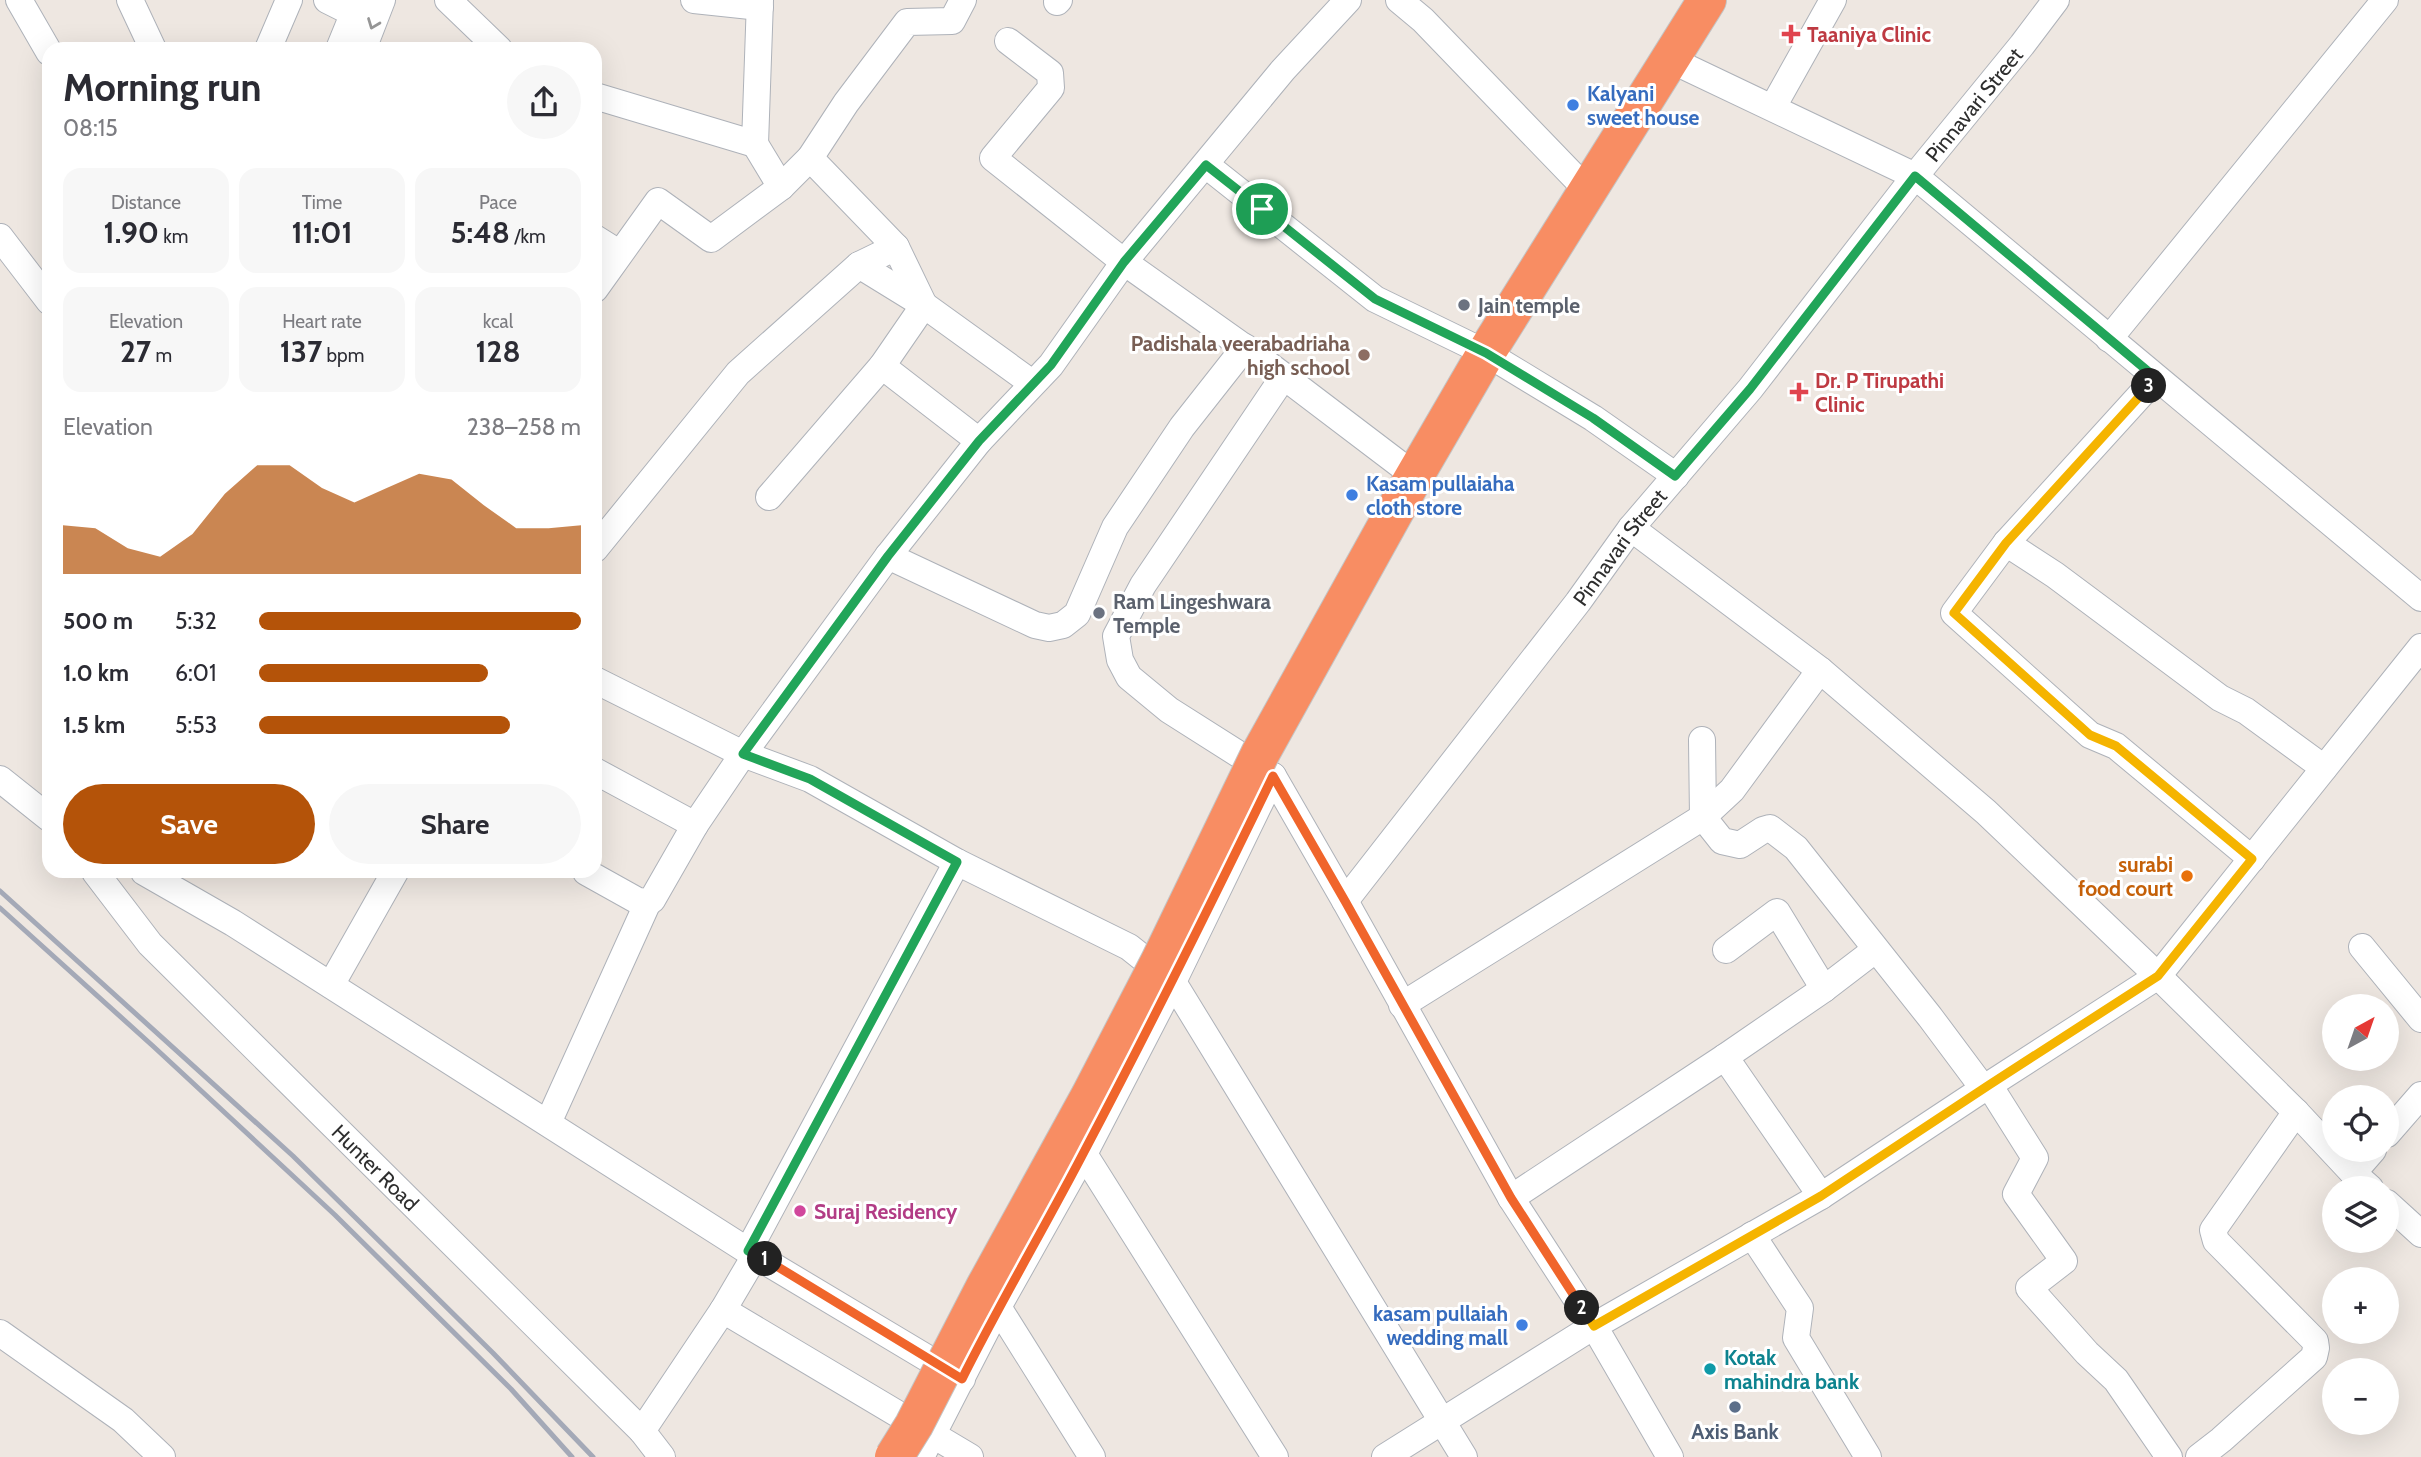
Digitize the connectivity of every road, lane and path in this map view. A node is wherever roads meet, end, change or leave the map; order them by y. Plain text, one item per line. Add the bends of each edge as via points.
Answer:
1 (19, 0) edge
2 (130, 0) edge
3 (289, 0) edge
4 (382, 0) edge
5 (449, 0) edge
6 (963, 0) edge
7 (1399, 0) edge
8 (1707, 0) edge
9 (1833, 0) edge
10 (2056, 0) edge
11 (2385, 0) edge
12 (698, 1) edge
13 (345, 4) edge
14 (760, 4) edge
15 (1335, 5) edge
16 (1431, 10) edge
17 (1008, 41) dead end
18 (43, 42) edge
19 (150, 42) edge
20 (271, 42) edge
21 (340, 42) edge
22 (366, 42) edge
23 (492, 42) edge
24 (1669, 59) junction
25 (602, 98) edge
26 (1773, 107) junction
27 (755, 144) junction
28 (810, 158) junction
29 (1206, 165) junction
30 (1915, 176) junction
31 (781, 187) junction
32 (1588, 191) junction
33 (0, 237) edge
34 (602, 242) edge
35 (896, 247) junction
36 (619, 253) junction
37 (1124, 262) junction
38 (859, 265) junction
39 (602, 278) edge
40 (42, 292) edge
41 (924, 305) junction
42 (2109, 339) junction
43 (1245, 347) junction
44 (1486, 353) junction
45 (882, 366) junction
46 (1283, 376) junction
47 (2156, 378) junction
48 (1032, 383) junction
49 (979, 441) junction
50 (1675, 476) junction
51 (1411, 482) junction
52 (769, 498) dead end
53 (1631, 528) junction
54 (602, 540) edge
55 (2006, 543) junction
56 (888, 556) junction
57 (2421, 598) edge
58 (2421, 647) edge
59 (1820, 670) junction
60 (602, 684) edge
61 (1702, 740) dead end
62 (743, 754) junction
63 (2324, 768) junction
64 (602, 775) edge
65 (1273, 776) junction
66 (0, 779) edge
67 (42, 812) edge
68 (1703, 817) junction
69 (695, 825) junction
70 (2252, 859) junction
71 (957, 862) junction
72 (100, 878) edge
73 (154, 878) edge
74 (392, 878) edge
75 (597, 878) edge
76 (1345, 901) junction
77 (648, 902) junction
78 (2362, 947) dead end
79 (1726, 950) dead end
80 (1875, 950) junction
81 (2158, 976) junction
82 (1173, 982) junction
83 (331, 985) junction
84 (1824, 989) junction
85 (1402, 1005) junction
86 (2421, 1019) edge
87 (1725, 1057) junction
88 (1986, 1087) junction
89 (2421, 1095) edge
90 (2296, 1111) junction
91 (2399, 1120) edge
92 (548, 1123) junction
93 (1084, 1154) junction
94 (2357, 1176) edge
95 (1821, 1196) junction
96 (1511, 1198) junction
97 (2399, 1214) edge
98 (2421, 1234) edge
99 (1752, 1235) junction
100 (752, 1252) junction
101 (998, 1307) junction
102 (723, 1310) junction
103 (1594, 1326) junction
104 (0, 1333) edge
105 (962, 1379) junction
106 (1441, 1421) junction
107 (642, 1431) junction
108 (927, 1446) edge
109 (162, 1457) edge
110 (662, 1457) edge
111 (894, 1457) edge
112 (970, 1457) edge
113 (1093, 1457) edge
114 (1275, 1457) edge
115 (1385, 1457) edge
116 (1464, 1457) edge
117 (1670, 1457) edge
118 (1868, 1457) edge
119 (2169, 1457) edge
120 (2199, 1457) edge

1 - 18 street
2 - 19 street
3 - 20 street
4 -> 22 street
5 - 23 street
6 - 28 street via 952,21 907,22
7 - 16 street
8 - 24 highway
9 - 26 street
10 - 30 street, Pinnavari Street
11 - 42 street
12 - 14 street
13 - 21 street
14 - 27 street
15 - 29 street
16 - 32 street
17 - 37 street via 1050,73 1051,89 993,158
24 - 26 street
24 - 32 highway
25 - 27 street
26 - 30 street
27 - 31 street
28 - 31 street
28 - 35 street
29 - 37 street
29 - 44 street via 1375,299
30 - 42 street
30 - 50 street, Pinnavari Street via 1750,389
31 - 36 street via 711,239 658,201
32 - 44 highway
33 - 40 street
34 - 36 street
35 - 38 street
35 - 41 street
36 - 39 street
37 - 43 street
37 - 48 street via 1051,365
38 - 41 street
38 - 54 street via 738,373
41 - 45 street
41 - 48 street
42 - 47 street
43 - 46 street
43 - 56 street via 1182,427 1115,527 1077,614 1063,625 1035,625
44 - 50 street via 1593,418
44 - 51 highway
45 - 49 street
45 - 52 street
46 - 51 street
46 - 65 street via 1143,585 1116,636 1129,677 1168,710
47 - 55 street
47 - 57 street
48 - 49 street
49 - 56 street
50 - 53 street, Pinnavari Street
51 - 111 highway, bridge via 1260,754 1090,1096
53 - 59 street
53 - 76 street, Pinnavari Street
55 - 63 street
55 - 70 street via 1954,613 2090,735 2116,746
56 - 62 street
58 - 63 street
59 - 68 street via 1732,790
59 - 81 street via 1986,812
60 - 62 street
61 - 68 street
62 - 69 street
62 - 71 street via 810,779
63 - 70 street
64 - 69 street
65 - 76 street
65 - 82 street
66 - 67 street
68 - 80 street via 1722,841 1740,845 1763,830 1777,831 1796,848
68 - 85 street
69 - 77 street
70 - 81 street
71 - 82 street via 1129,947
71 - 100 street
72 - 107 street, Hunter Road via 150,944
73 - 83 street
74 - 83 street
75 - 77 street
76 - 85 street
77 - 92 street
78 - 86 street
79 - 84 street via 1777,912
80 - 84 street
80 - 88 street
81 - 88 street
81 - 90 street
82 - 93 street
82 - 106 street
83 - 92 street
84 - 87 street
85 - 96 street
87 - 95 street
87 - 96 street
88 - 95 street
88 - 119 street via 2035,1158 2016,1194 2064,1261 2029,1288 2116,1380
89 - 91 street
90 - 94 street
90 - 120 street via 2213,1230 2216,1241 2315,1341 2314,1357
92 - 100 street
93 - 101 street
93 - 114 street
95 - 99 street
96 - 103 street
97 - 98 street
99 - 103 street
99 - 118 street via 1801,1308 1796,1338
100 - 102 street
100 - 105 street
101 - 105 street
101 - 113 street
102 - 107 street
102 - 108 street
103 - 106 street
103 - 117 street
104 - 109 street via 123,1420
105 - 108 street
106 - 115 street
106 - 116 street
107 - 110 street, Hunter Road
108 - 112 street

